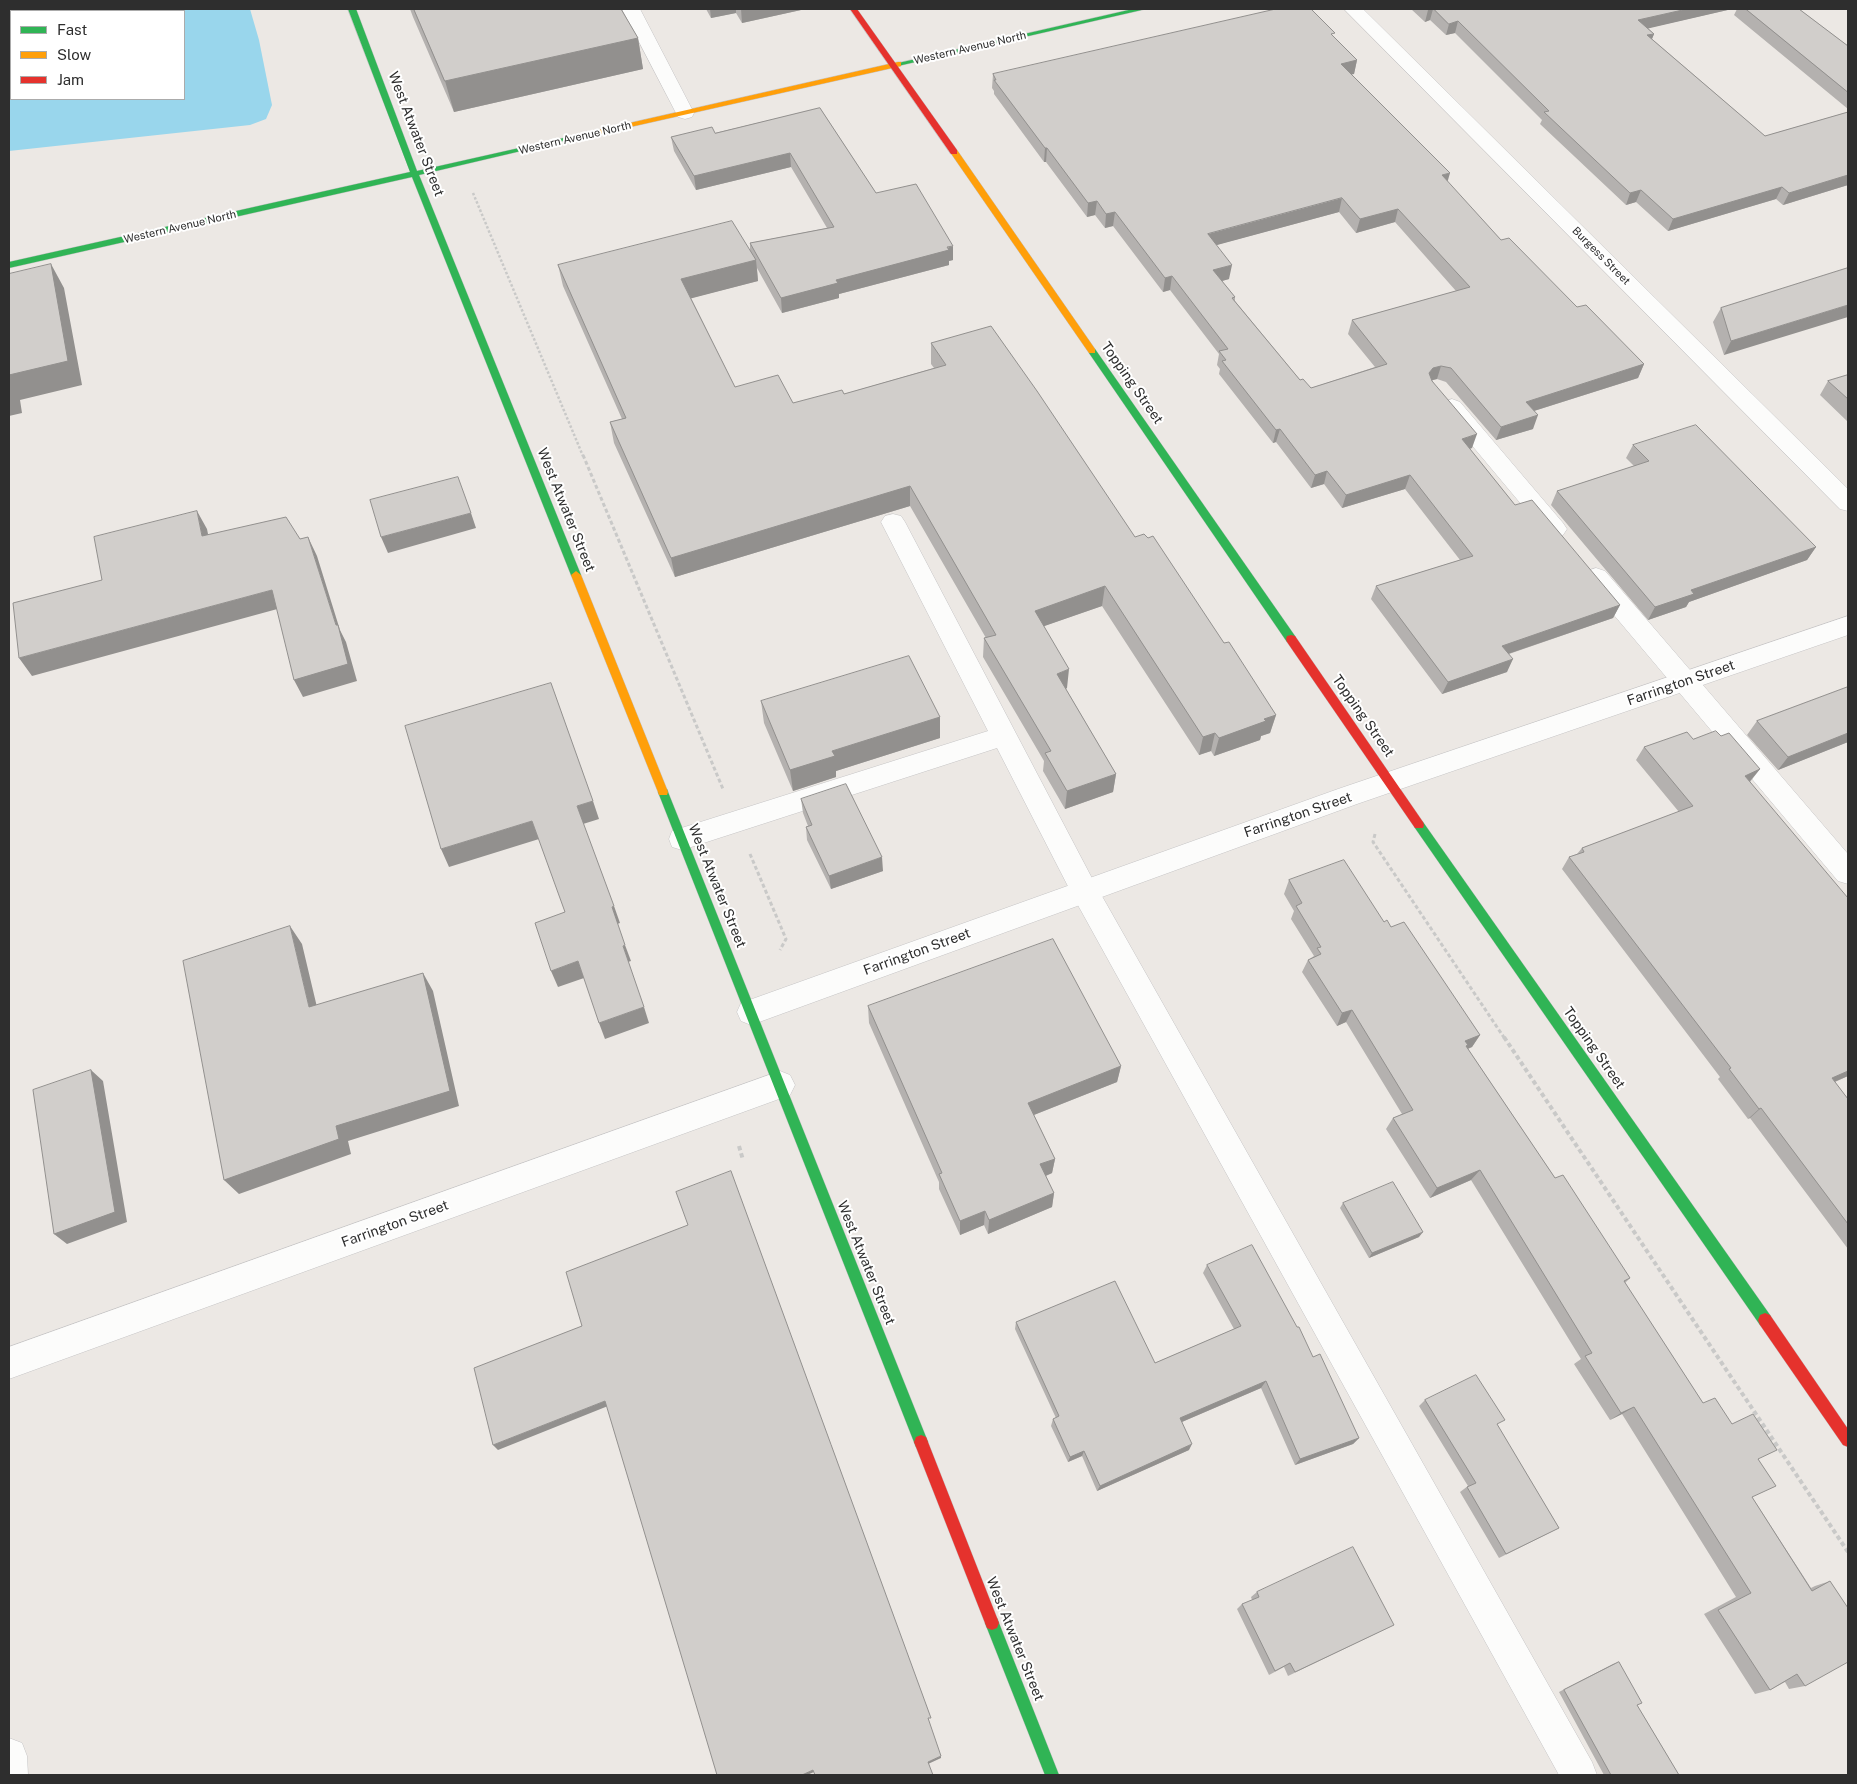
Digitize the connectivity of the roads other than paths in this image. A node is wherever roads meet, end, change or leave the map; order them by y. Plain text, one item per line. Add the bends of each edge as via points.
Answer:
1 (352, 9) edge
2 (631, 9) edge
3 (853, 9) edge
4 (1142, 9) edge
5 (1353, 9) edge
6 (894, 65) junction
7 (685, 113) junction
8 (415, 175) junction
9 (9, 265) edge
10 (1437, 388) edge
11 (1848, 503) edge
12 (893, 522) dead end
13 (1848, 625) edge
14 (1684, 683) junction
15 (1004, 736) junction
16 (1392, 782) junction
17 (682, 839) junction
18 (1848, 873) edge
19 (1084, 890) junction
20 (751, 1012) junction
21 (780, 1085) junction
22 (9, 1363) edge
23 (1848, 1440) edge
24 (9, 1756) edge
25 (10, 1775) edge
26 (1052, 1775) edge
27 (1579, 1775) edge

1 - 8 street, West Atwater Street
2 - 7 street
3 - 6 street, Topping Street
4 - 6 street, Western Avenue North
5 - 11 street, Burgess Street
6 - 7 street, Western Avenue North
6 - 16 street, Topping Street
7 - 8 street, Western Avenue North
8 - 9 street, Western Avenue North
8 - 17 street, West Atwater Street
10 - 14 street
12 - 15 street
13 - 14 street, Farrington Street
14 - 16 street, Farrington Street
14 - 18 street
15 - 17 street
15 - 19 street
16 - 19 street, Farrington Street
16 - 23 street, Topping Street
17 - 20 street, West Atwater Street
19 - 20 street, Farrington Street
19 - 27 street
20 - 21 street, West Atwater Street
21 - 22 street, Farrington Street
21 - 26 street, West Atwater Street
24 - 25 street

